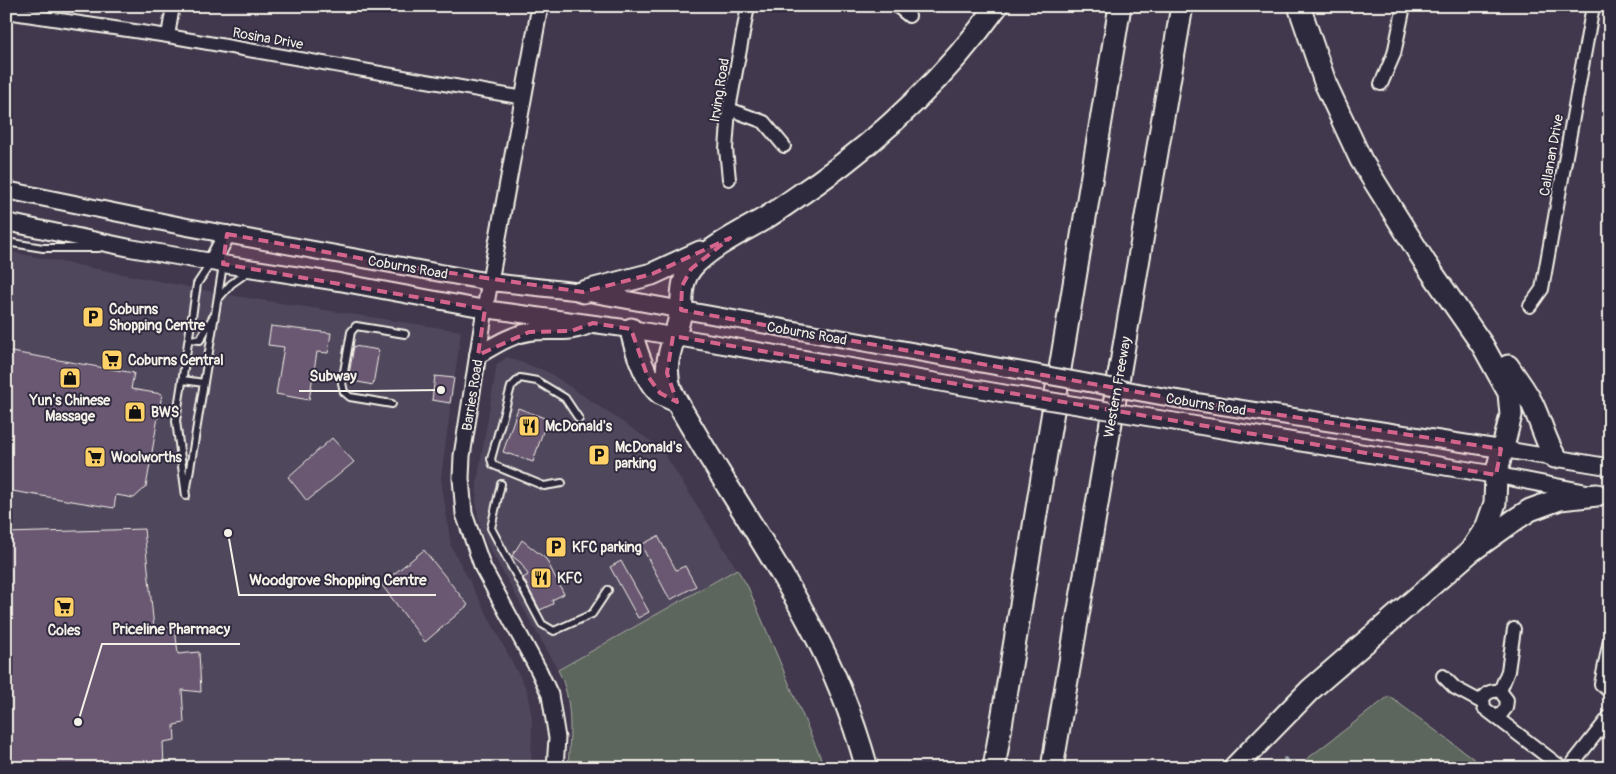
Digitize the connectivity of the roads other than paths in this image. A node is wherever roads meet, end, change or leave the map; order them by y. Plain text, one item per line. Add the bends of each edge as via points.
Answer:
1 (173, 6) edge
2 (540, 6) edge
3 (748, 6) edge
4 (897, 6) edge
5 (997, 6) edge
6 (1120, 6) edge
7 (1182, 6) edge
8 (1299, 6) edge
9 (1404, 6) edge
10 (1593, 6) edge
11 (6, 12) edge
12 (909, 16) dead end
13 (168, 36) junction
14 (1381, 84) dead end
15 (524, 98) junction
16 (729, 109) junction
17 (784, 146) dead end
18 (729, 179) dead end
19 (6, 190) edge
20 (6, 222) edge
21 (227, 234) junction
22 (730, 238) junction
23 (6, 242) edge
24 (130, 248) junction
25 (217, 263) junction
26 (254, 268) junction
27 (490, 282) junction
28 (583, 292) junction
29 (218, 300) junction
30 (1530, 306) dead end
31 (485, 309) junction
32 (681, 310) junction
33 (216, 312) junction
34 (593, 322) junction
35 (631, 329) junction
36 (405, 334) dead end
37 (673, 336) junction
38 (189, 340) junction
39 (1483, 346) junction
40 (478, 355) junction
41 (182, 380) junction
42 (204, 383) junction
43 (677, 402) junction
44 (392, 404) dead end
45 (579, 420) dead end
46 (1501, 449) junction
47 (1555, 457) junction
48 (1610, 467) edge
49 (1496, 475) junction
50 (562, 483) dead end
51 (501, 484) dead end
52 (1604, 496) edge
53 (1470, 552) junction
54 (608, 590) dead end
55 (1514, 629) dead end
56 (1610, 640) edge
57 (1443, 676) dead end
58 (1500, 691) junction
59 (1610, 692) edge
60 (1483, 703) junction
61 (1610, 716) edge
62 (1498, 718) junction
63 (555, 768) edge
64 (868, 768) edge
65 (994, 768) edge
66 (1052, 768) edge
67 (1234, 768) edge
68 (1563, 768) edge
69 (1569, 768) edge

1 - 13 street
2 - 15 street, Barries Road
3 - 16 street, Irving Road
4 - 12 street
5 - 22 highway via 956,58 886,128 819,182
6 - 65 highway
7 - 66 highway, Western Freeway
8 - 39 highway via 1326,85 1361,160 1426,264
9 - 14 street via 1394,54
10 - 30 street, Callanan Drive via 1542,289
11 - 13 street, Rosina Drive
13 - 15 street, Rosina Drive
15 - 27 street, Barries Road
16 - 17 street via 764,122
16 - 18 street, Irving Road via 726,149
19 - 21 main road, Coburns Road
20 - 24 main road, Coburns Road
21 - 25 main road
21 - 27 main road, Coburns Road
22 - 28 highway via 652,274
22 - 32 highway via 691,269 682,286
23 - 24 lane, Coburns Road via 43,248
24 - 25 main road, Coburns Road
25 - 26 main road, Coburns Road
25 - 29 lane
25 - 38 lane via 197,284
26 - 29 lane via 231,284
26 - 31 main road, Coburns Road
27 - 28 main road, Coburns Road
27 - 31 street, Barries Road
28 - 32 main road, Coburns Road
29 - 33 lane
31 - 34 main road, Coburns Road
31 - 40 street, Barries Road
32 - 37 highway
32 - 46 main road, Coburns Road, bridge via 1177,399
33 - 38 lane via 200,340
33 - 42 lane
34 - 35 main road, Coburns Road
34 - 40 main road via 571,331 529,332
35 - 37 main road, Coburns Road
35 - 43 highway via 633,343 647,375 660,393
36 - 44 lane via 356,326 351,332 342,383 344,392 350,397
37 - 43 highway via 667,373
37 - 49 main road, Coburns Road, bridge
38 - 41 lane
39 - 46 highway via 1509,393 1511,415
39 - 47 highway via 1498,354 1529,398
40 - 63 street, Barries Road via 462,456 464,514 483,568 550,695 557,738
41 - 42 lane
41 - 42 lane via 176,421 186,496
43 - 64 highway via 810,624 841,693
45 - 50 lane via 565,398 537,381 520,378 511,387 491,459 493,465 544,486
46 - 47 street, Coburns Road
46 - 49 highway
47 - 48 street, Coburns Road
49 - 52 street, Coburns Road
49 - 53 highway via 1492,514
51 - 54 lane via 491,528 542,624 554,631 592,614
52 - 53 highway via 1560,499 1538,507
53 - 67 highway via 1310,690
55 - 58 street via 1508,671
56 - 59 street via 1601,684
57 - 60 street via 1455,688
58 - 60 street via 1488,692
58 - 62 street via 1507,704
60 - 62 street via 1484,708
61 - 69 street
62 - 68 street

